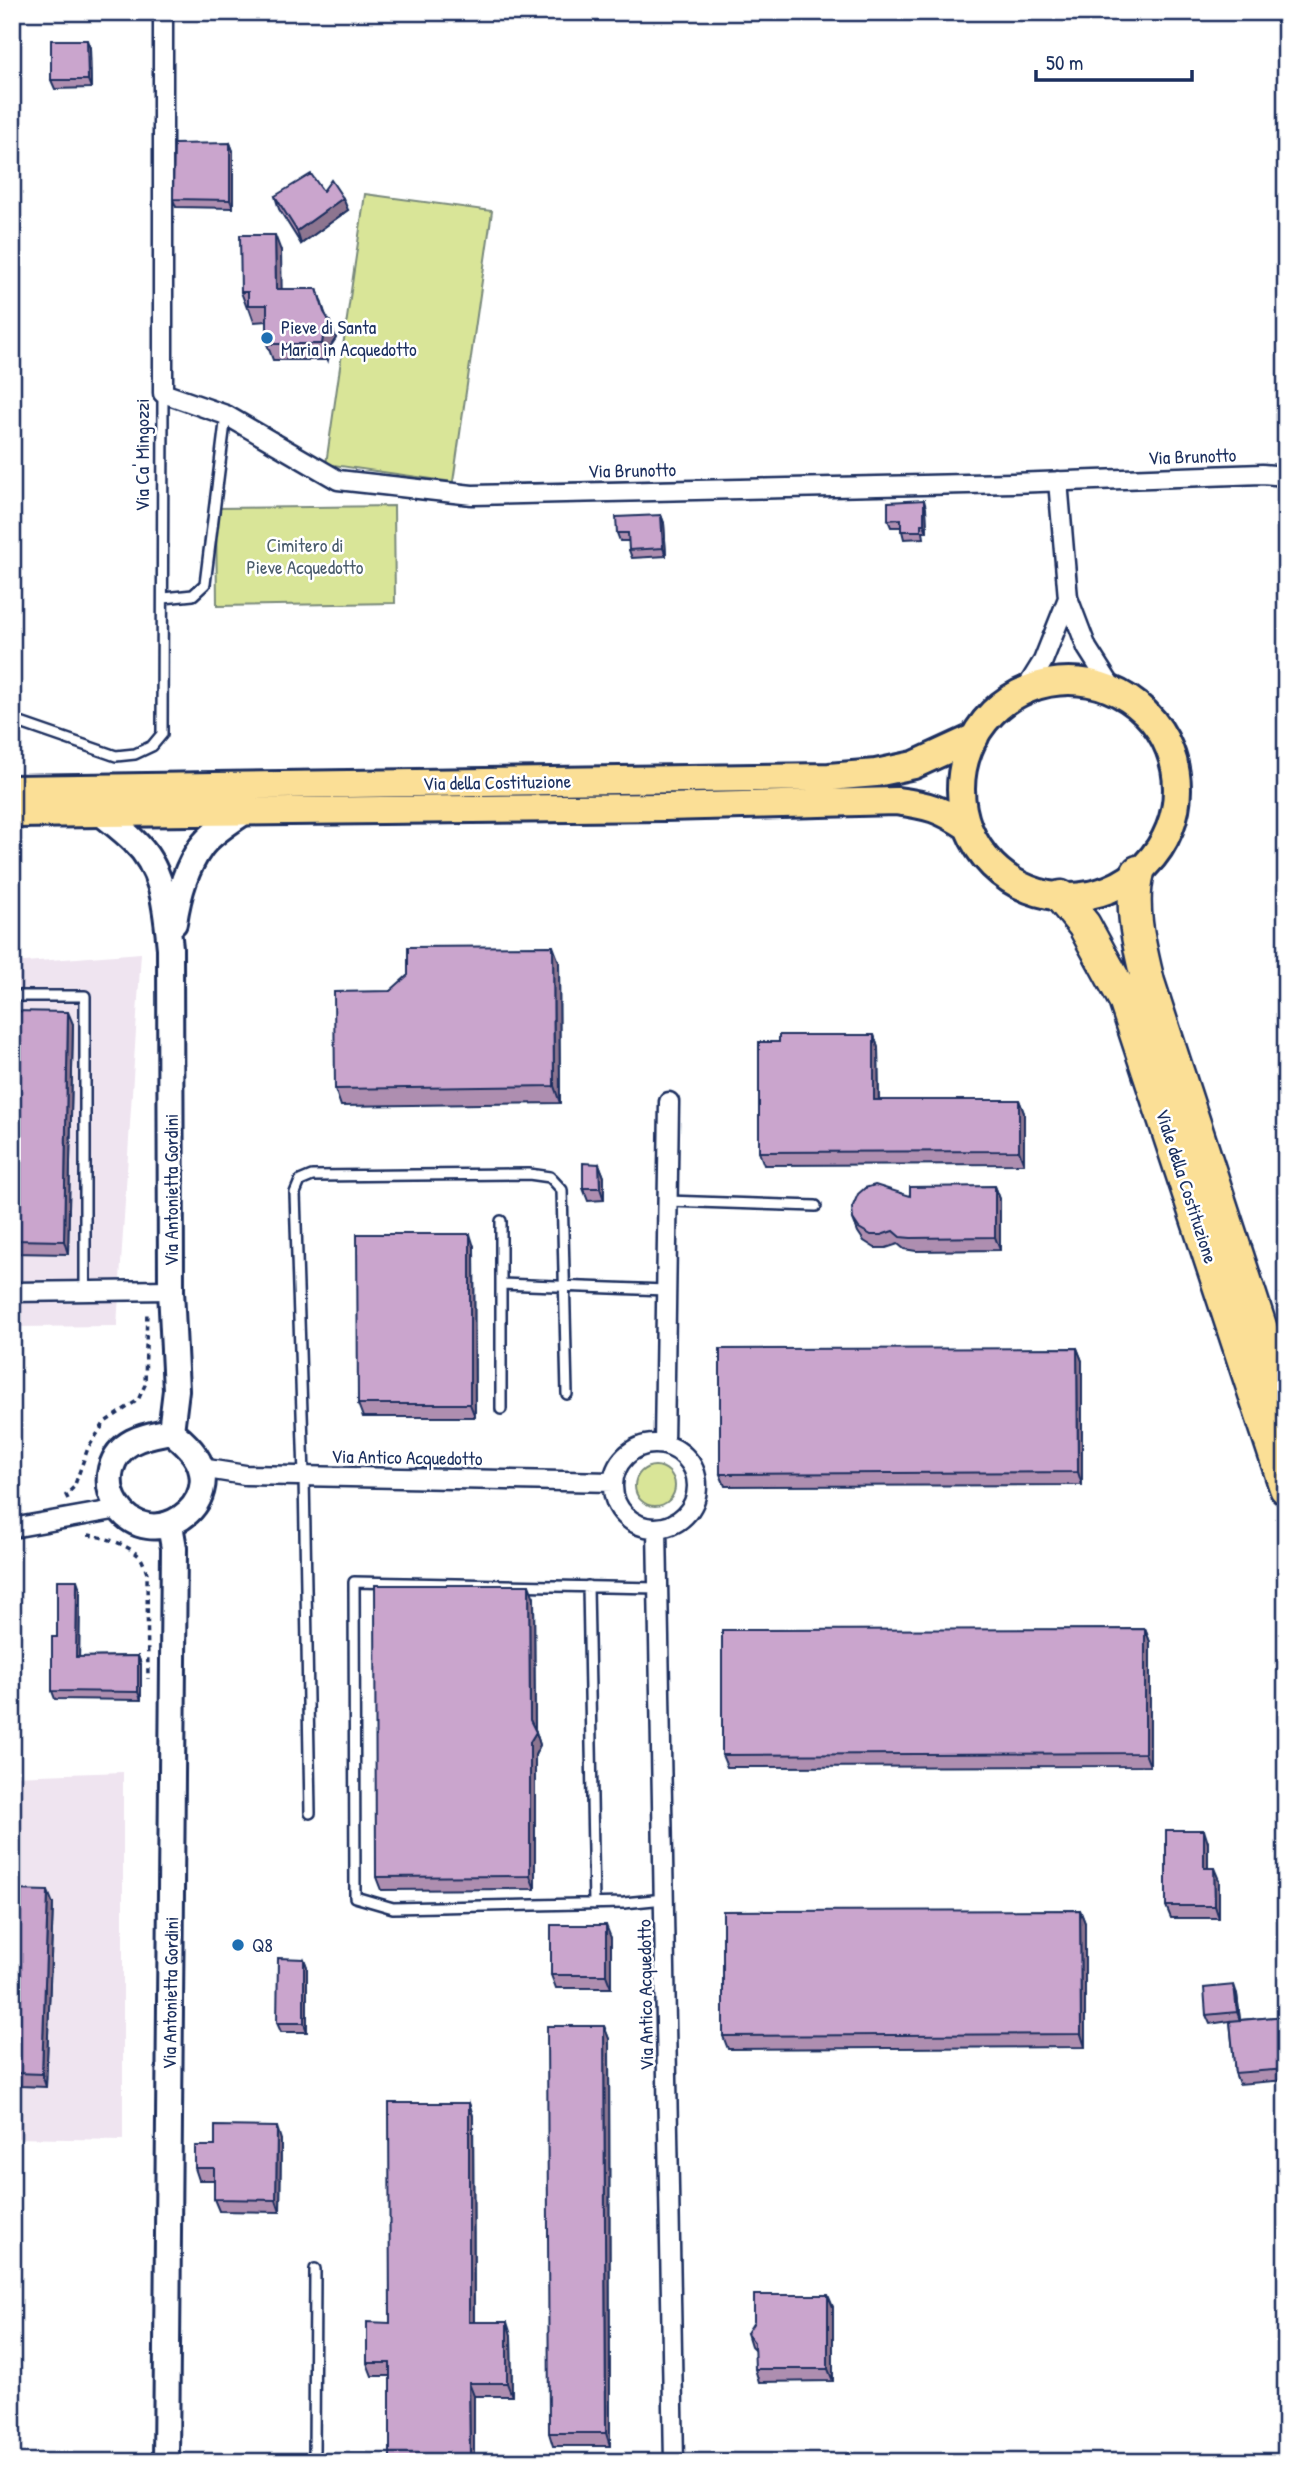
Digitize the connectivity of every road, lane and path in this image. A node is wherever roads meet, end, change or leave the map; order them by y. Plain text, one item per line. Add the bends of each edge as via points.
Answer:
1 (163, 12) edge
2 (163, 393) junction
3 (226, 415) junction
4 (1286, 476) edge
5 (1058, 481) junction
6 (164, 598) junction
7 (1068, 598) junction
8 (1025, 690) junction
9 (1113, 690) junction
10 (12, 720) edge
11 (975, 737) junction
12 (12, 789) edge
13 (100, 813) junction
14 (244, 813) junction
15 (12, 814) edge
16 (968, 827) junction
17 (1138, 872) junction
18 (1061, 897) junction
19 (170, 948) junction
20 (12, 996) edge
21 (668, 1102) dead end
22 (667, 1201) junction
23 (816, 1206) dead end
24 (501, 1221) dead end
25 (501, 1284) junction
26 (565, 1287) junction
27 (666, 1290) junction
28 (85, 1291) junction
29 (160, 1291) junction
30 (12, 1292) edge
31 (567, 1394) dead end
32 (1286, 1406) edge
33 (501, 1409) dead end
34 (171, 1431) junction
35 (664, 1445) junction
36 (201, 1468) junction
37 (304, 1476) junction
38 (613, 1482) junction
39 (1286, 1488) edge
40 (119, 1508) junction
41 (76, 1516) junction
42 (170, 1524) junction
43 (12, 1528) edge
44 (657, 1528) junction
45 (588, 1586) junction
46 (658, 1588) junction
47 (148, 1684) dead end
48 (310, 1813) dead end
49 (664, 1899) junction
50 (594, 1904) junction
51 (315, 2269) dead end
52 (166, 2462) edge
53 (314, 2462) edge
54 (674, 2462) edge

1 - 2 street, Via Ca' Mingozzi
2 - 3 street, Via Brunotto
2 - 6 lane, Via Ca' Mingozzi
3 - 5 street, Via Brunotto via 338,481 471,495
3 - 6 lane via 205,584 193,595
4 - 5 street, Via Brunotto
5 - 7 street
6 - 10 lane, Via Ca' Mingozzi via 162,734 152,746 116,756
7 - 8 street via 1043,661
7 - 9 street via 1087,648
8 - 9 main road via 1068,681
8 - 11 main road via 996,709
9 - 17 main road via 1144,709 1156,723 1177,773 1176,810 1170,828
11 - 12 main road, Via della Costituzione via 914,765 829,777
11 - 16 main road via 962,782
13 - 14 main road
13 - 15 main road
13 - 19 street, Via Antonietta Gordini via 136,843 154,869 164,897
14 - 16 main road via 896,801 926,804
14 - 19 street, Via Antonietta Gordini via 202,845 188,870
16 - 18 main road via 998,870 1027,888
17 - 18 main road via 1102,892
17 - 32 highway, Viale della Costituzione via 1136,914 1148,982
18 - 39 highway, Viale della Costituzione via 1084,925 1125,1000
19 - 29 street, Via Antonietta Gordini
20 - 28 lane via 85,996
21 - 22 street
22 - 23 lane
22 - 27 street
24 - 25 lane
25 - 26 lane
25 - 33 lane
26 - 27 lane
26 - 31 lane
26 - 37 lane via 562,1190 550,1177 312,1176 300,1181 295,1192
27 - 35 street
28 - 29 street
28 - 30 street
29 - 34 street, Via Antonietta Gordini via 176,1390
29 - 41 path via 145,1385 138,1401 105,1422 88,1448 74,1487 66,1495
34 - 36 street via 195,1455
34 - 40 street via 135,1439 118,1454 110,1488
35 - 38 street via 636,1448 625,1456
35 - 44 street via 687,1458 694,1470 696,1496 682,1518
36 - 37 street, Via Antico Acquedotto via 245,1475
36 - 42 street via 200,1496 183,1518
37 - 38 street, Via Antico Acquedotto
37 - 48 lane
38 - 44 street via 620,1510 643,1527
40 - 41 street
40 - 42 street via 146,1526
41 - 43 street
41 - 47 path via 84,1535 106,1537 141,1558 147,1573
42 - 52 street, Via Antonietta Gordini via 174,1562
44 - 46 street, Via Antico Acquedotto
45 - 46 lane
45 - 50 lane
45 - 50 lane via 354,1582 355,1897 393,1908
46 - 49 street, Via Antico Acquedotto
49 - 50 lane
49 - 54 street, Via Antico Acquedotto
51 - 53 lane

